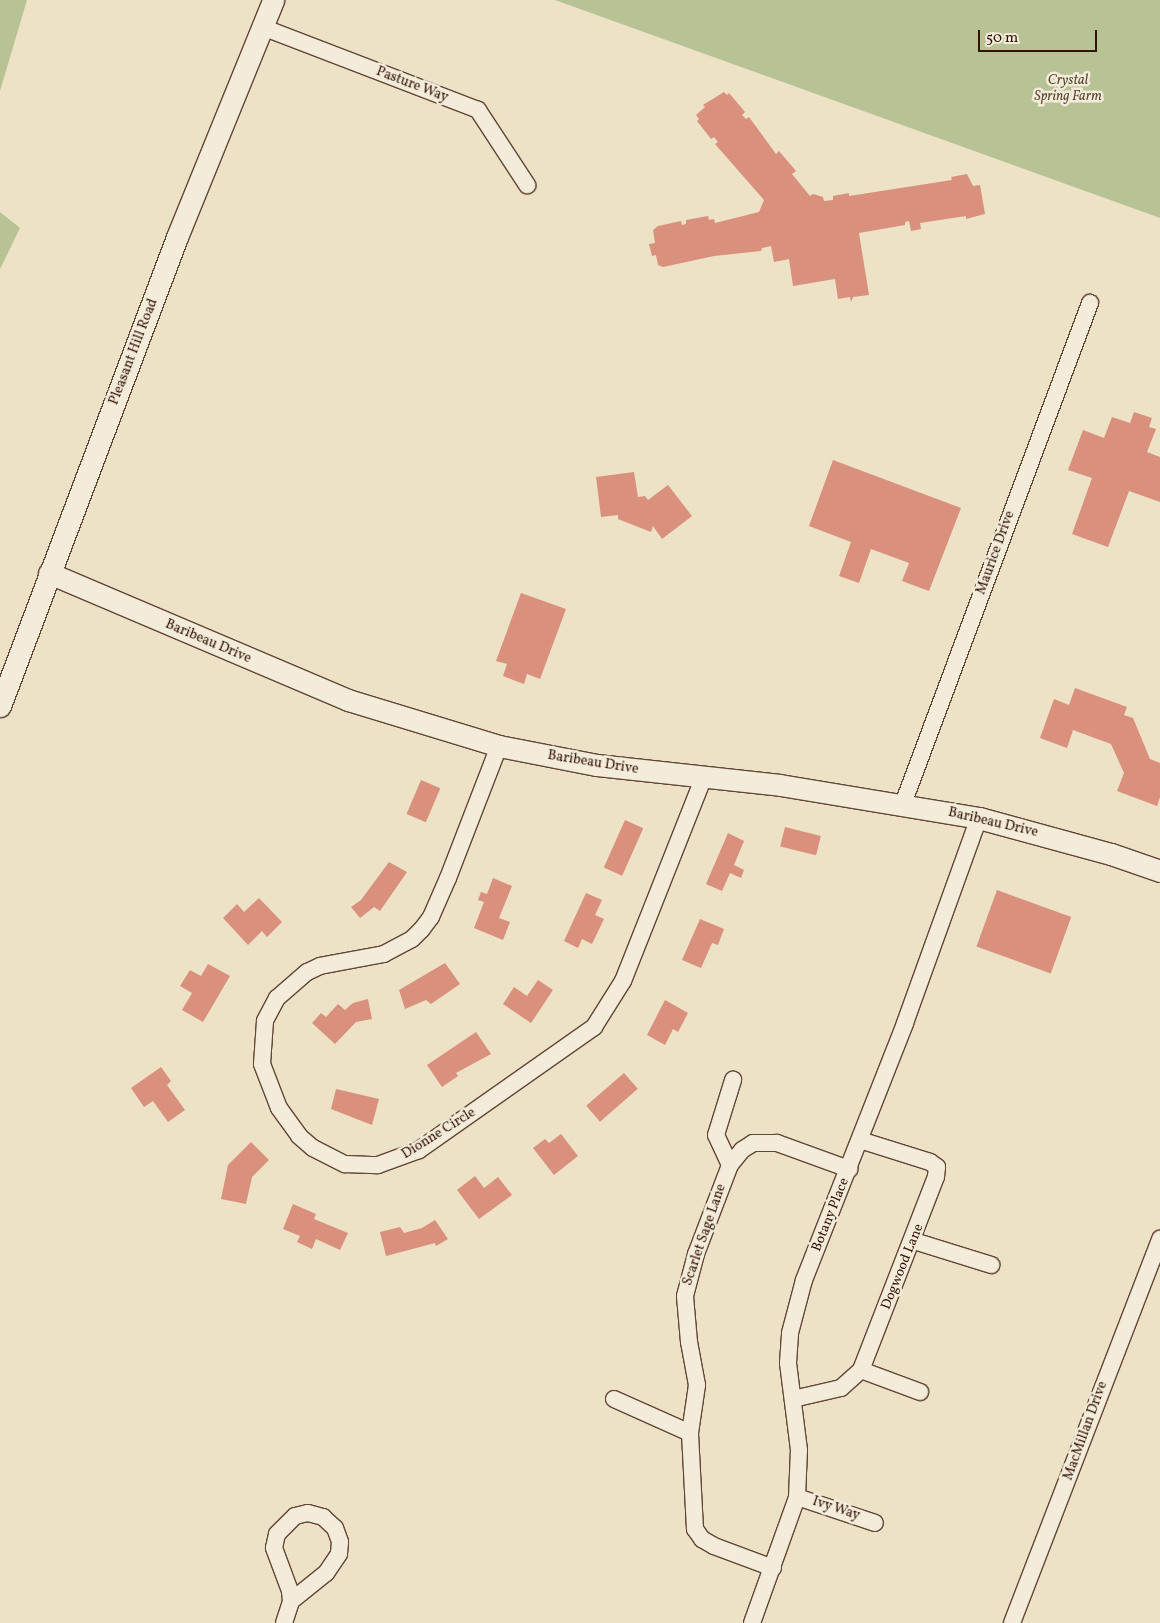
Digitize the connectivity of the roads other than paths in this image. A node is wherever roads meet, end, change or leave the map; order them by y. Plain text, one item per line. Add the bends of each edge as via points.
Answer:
1 (273, 0) edge
2 (262, 27) junction
3 (527, 185) dead end
4 (1090, 303) dead end
5 (49, 573) junction
6 (0, 706) edge
7 (499, 746) junction
8 (704, 776) junction
9 (903, 804) junction
10 (980, 818) junction
11 (1160, 871) edge
12 (733, 1080) dead end
13 (860, 1140) junction
14 (730, 1166) junction
15 (849, 1169) junction
16 (1160, 1239) edge
17 (914, 1241) junction
18 (991, 1265) dead end
19 (861, 1370) junction
20 (920, 1392) dead end
21 (614, 1399) dead end
22 (793, 1399) junction
23 (690, 1433) junction
24 (797, 1497) junction
25 (875, 1522) dead end
26 (773, 1568) junction
27 (291, 1601) junction
28 (284, 1623) edge
29 (752, 1623) edge
30 (1012, 1623) edge

1 - 2 street, Pleasant Hill Road
2 - 3 street, Pasture Way via 478,110
2 - 5 street, Pleasant Hill Road
4 - 9 street, Maurice Drive
5 - 6 street, Pleasant Hill Road
5 - 7 street, Baribeau Drive via 348,700
7 - 8 street, Baribeau Drive via 597,765
7 - 8 street, Dionne Circle via 448,878 431,917 422,928 412,939 384,954 320,966 307,972 277,998 265,1021 262,1064 279,1108 299,1136 313,1148 345,1164 378,1166 419,1150 594,1027 623,982
8 - 9 street, Baribeau Drive
9 - 10 street, Baribeau Drive
10 - 11 street, Baribeau Drive via 1102,851
10 - 13 street, Botany Place
12 - 14 street via 716,1135
13 - 15 street, Botany Place
13 - 17 street, Dogwood Lane via 937,1167
14 - 15 street, Scarlet Sage Lane via 742,1150 753,1143 777,1143
14 - 23 street, Scarlet Sage Lane via 696,1254 685,1296 697,1385
15 - 22 street, Botany Place via 804,1280 790,1333 788,1363
16 - 30 street, MacMillan Drive
17 - 18 street
17 - 19 street, Dogwood Lane
19 - 20 street
19 - 22 street, Dogwood Lane via 841,1388
21 - 23 street
22 - 24 street, Botany Place via 799,1450
23 - 26 street, Scarlet Sage Lane via 695,1529 702,1539 714,1546
24 - 25 street, Ivy Way
24 - 26 street, Botany Place
26 - 29 street, Botany Place
27 - 27 street via 274,1548 277,1534 294,1516 323,1517 335,1528 340,1542 339,1554 326,1573
27 - 28 street

